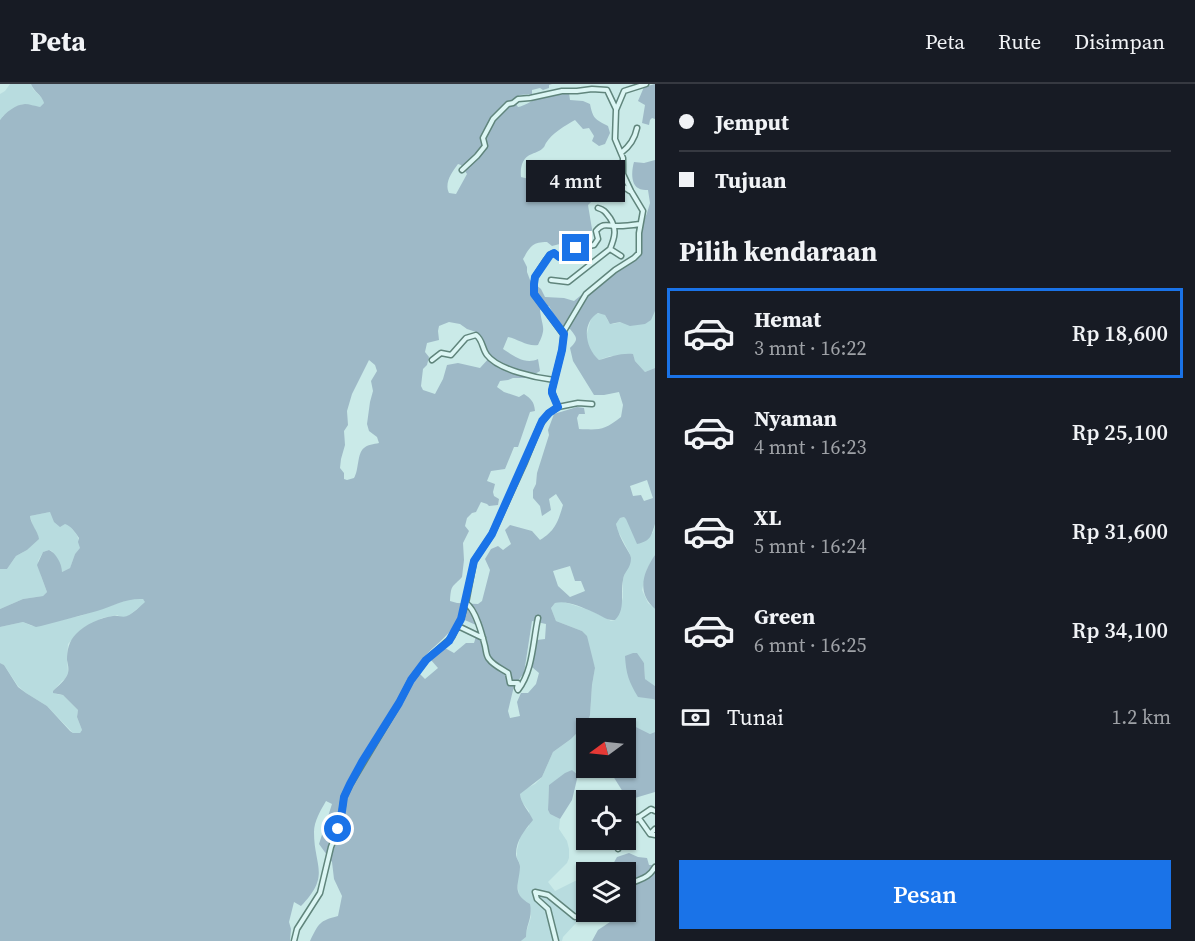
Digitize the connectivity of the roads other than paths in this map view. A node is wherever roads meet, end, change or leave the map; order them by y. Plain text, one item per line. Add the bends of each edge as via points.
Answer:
1 (646, 84) edge
2 (616, 110) junction
3 (637, 128) dead end
4 (621, 153) junction
5 (573, 166) dead end
6 (462, 170) dead end
7 (631, 191) junction
8 (598, 208) dead end
9 (640, 224) junction
10 (615, 227) junction
11 (610, 249) junction
12 (621, 256) dead end
13 (551, 280) dead end
14 (564, 334) junction
15 (432, 360) dead end
16 (554, 380) junction
17 (592, 404) dead end
18 (558, 407) junction
19 (466, 603) junction
20 (538, 618) dead end
21 (458, 626) junction
22 (483, 638) junction
23 (655, 812) edge
24 (639, 817) junction
25 (636, 819) edge
26 (655, 829) edge
27 (653, 835) edge
28 (655, 867) edge
29 (636, 881) edge
30 (576, 917) edge
31 (294, 941) edge
32 (556, 941) edge

1 - 2 street via 626,90
2 - 4 street via 615,139
2 - 6 street via 604,90 562,91 518,99 493,119 483,138 485,146
3 - 4 street
4 - 7 street via 623,174
5 - 7 street via 589,166 600,177
7 - 9 street via 644,211
8 - 10 street via 604,210
9 - 10 street
9 - 14 street via 639,253 586,294
10 - 11 street
10 - 14 street via 599,227 594,245 573,249 559,257 550,255 535,277 534,294
11 - 12 street
11 - 13 street via 568,282
14 - 16 street
15 - 16 street via 441,353 452,355 466,338 476,335 495,363
16 - 18 street via 552,393
17 - 18 street
18 - 19 street via 542,421 492,534 474,561
19 - 21 street
19 - 22 street
20 - 22 street via 525,680 518,690 518,683 510,683 508,673 487,657
21 - 22 street
21 - 31 street via 449,641 426,660 411,680 350,784 320,892
23 - 24 street via 651,809
24 - 25 street
24 - 27 street
26 - 27 street
28 - 29 street via 645,878
30 - 32 street via 548,895 536,892 537,899 548,909

